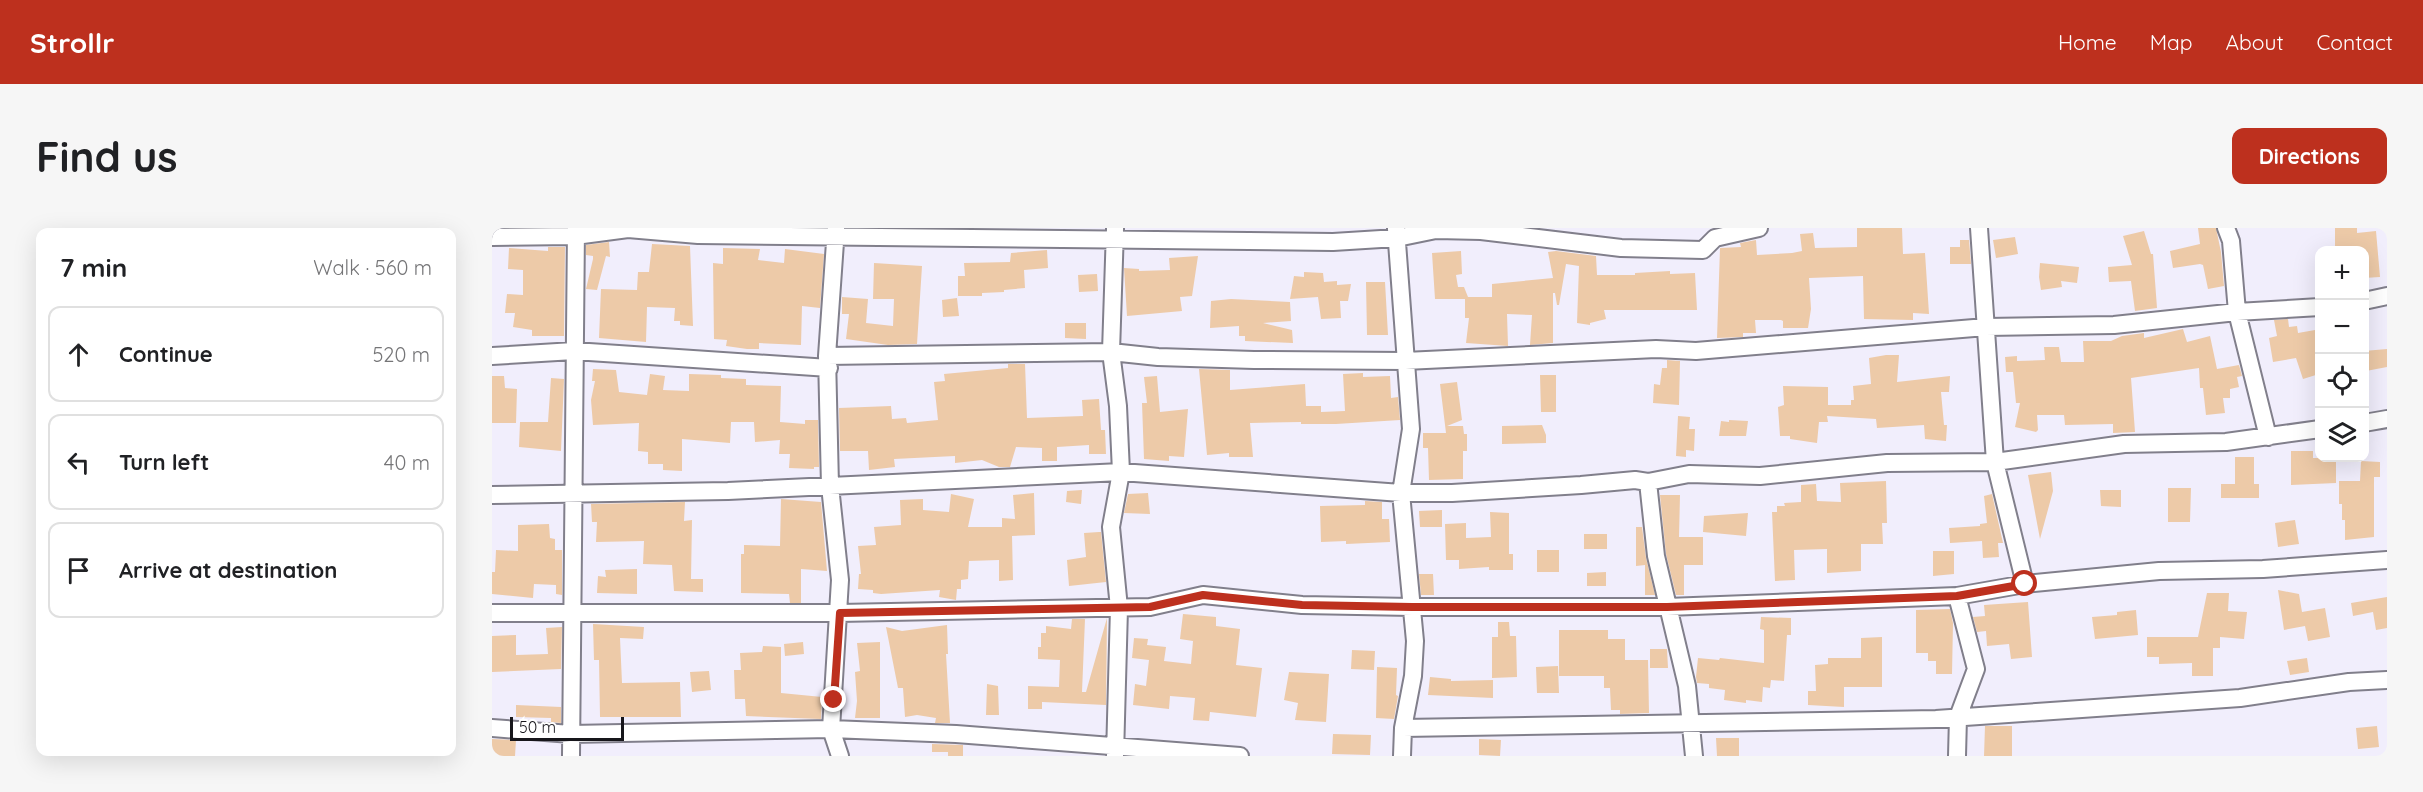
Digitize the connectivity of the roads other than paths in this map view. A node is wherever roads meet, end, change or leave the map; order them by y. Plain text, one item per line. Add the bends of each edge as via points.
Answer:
1 (1759, 228) edge
2 (1979, 228) edge
3 (2226, 228) edge
4 (575, 232) edge
5 (836, 232) edge
6 (1115, 233) edge
7 (1397, 233) edge
8 (492, 237) edge
9 (2387, 296) edge
10 (2369, 300) edge
11 (2315, 307) edge
12 (2237, 312) junction
13 (1986, 327) junction
14 (574, 351) junction
15 (1111, 352) junction
16 (492, 357) edge
17 (1405, 361) junction
18 (828, 362) junction
19 (2387, 419) edge
20 (2369, 422) edge
21 (2315, 430) edge
22 (2268, 436) junction
23 (1995, 462) junction
24 (1121, 472) junction
25 (1648, 482) junction
26 (830, 486) junction
27 (1401, 493) junction
28 (573, 494) junction
29 (492, 495) edge
30 (2387, 560) edge
31 (2025, 584) junction
32 (1957, 596) junction
33 (1412, 607) junction
34 (1667, 607) junction
35 (1119, 608) junction
36 (572, 612) junction
37 (492, 613) edge
38 (840, 613) junction
39 (2387, 680) edge
40 (1958, 717) junction
41 (1691, 723) junction
42 (492, 728) edge
43 (1403, 728) junction
44 (831, 729) junction
45 (571, 734) junction
46 (1115, 751) edge
47 (571, 756) edge
48 (840, 756) edge
49 (1240, 756) edge
50 (1402, 756) edge
51 (1694, 756) edge
52 (1957, 756) edge

1 - 7 street via 1715,238 1703,250 1621,248 1481,231
2 - 13 street
3 - 12 street via 2231,242
4 - 5 street
4 - 8 street
4 - 14 street
5 - 6 street
5 - 18 street
6 - 7 street via 1333,242
6 - 15 street
7 - 17 street
9 - 10 street
11 - 12 street
12 - 13 street via 2114,325
12 - 22 street
13 - 17 street via 1696,351 1656,349
13 - 23 street
14 - 16 street
14 - 18 street
14 - 28 street
15 - 17 street via 1254,360
15 - 18 street
15 - 24 street
17 - 27 street via 1411,429
18 - 26 street
19 - 20 street
21 - 22 street
22 - 23 street via 2226,442 2124,444
23 - 25 street via 1887,463 1760,476 1689,474
23 - 31 street
24 - 26 street
24 - 27 street
24 - 35 street via 1111,527
25 - 27 street
25 - 34 street via 1656,556
26 - 28 street
26 - 38 street
27 - 33 street
28 - 29 street
28 - 36 street
30 - 31 street via 2263,569 2159,571
31 - 32 street
32 - 34 street
32 - 40 street via 1976,669
33 - 34 street
33 - 35 street via 1302,605 1203,595 1150,607
33 - 43 street via 1413,676
34 - 41 street via 1687,686
35 - 38 street
35 - 46 street
36 - 37 street
36 - 38 street
36 - 45 street
38 - 44 street
39 - 40 street via 2240,698
40 - 41 street
40 - 52 street
41 - 43 street
41 - 51 street
42 - 45 street
43 - 50 street
44 - 45 street
44 - 46 street via 956,734
44 - 48 street
45 - 47 street
46 - 49 street

